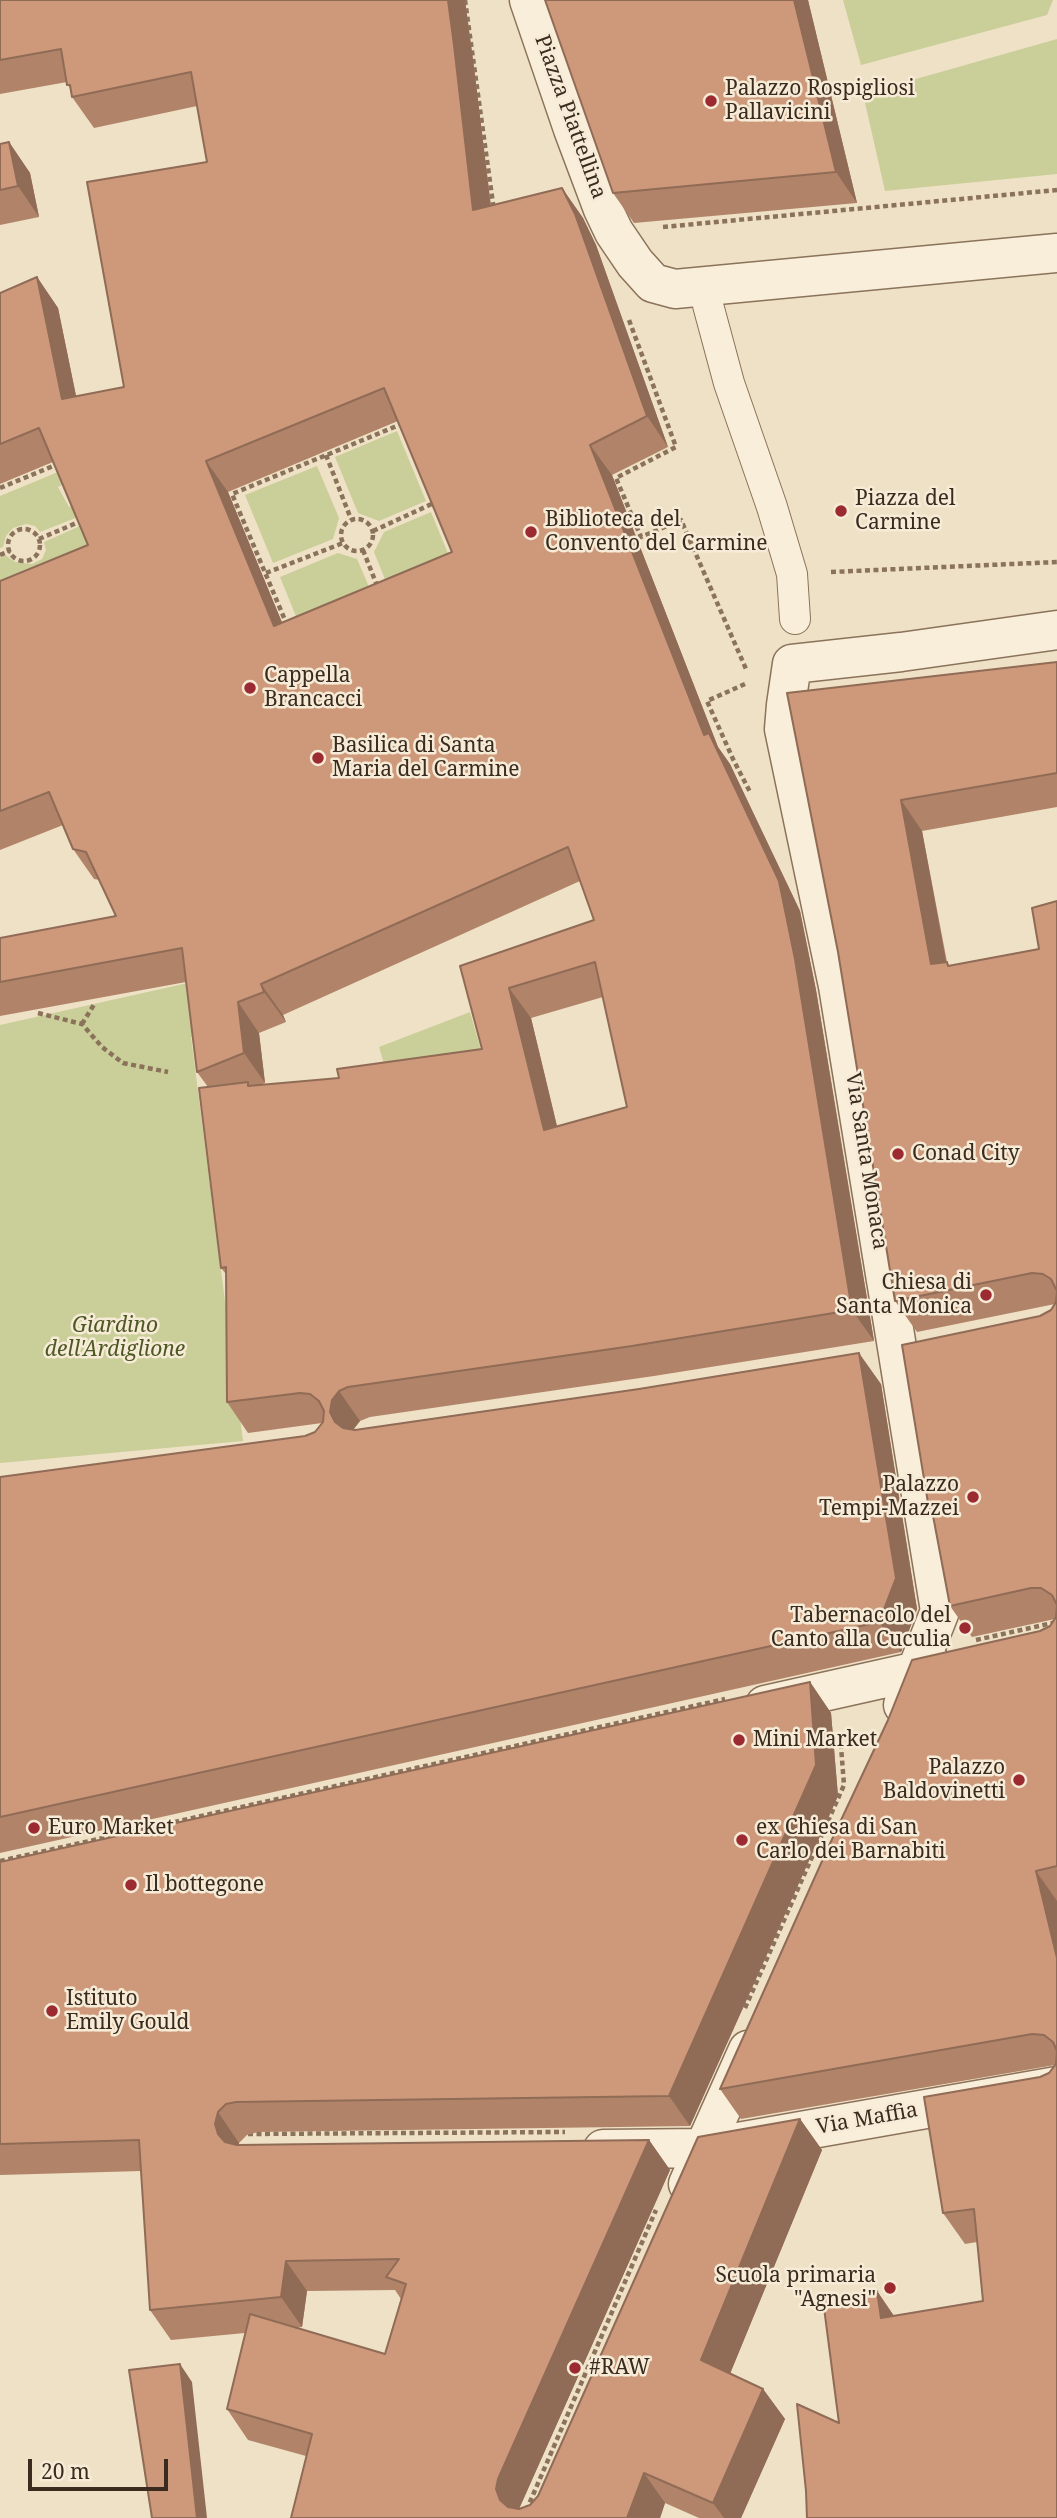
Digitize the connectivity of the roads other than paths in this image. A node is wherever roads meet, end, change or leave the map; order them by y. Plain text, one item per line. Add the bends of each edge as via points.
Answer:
1 (529, 0) edge
2 (1057, 253) edge
3 (706, 286) junction
4 (795, 618) dead end
5 (1057, 630) edge
6 (974, 1649) edge
7 (918, 1670) junction
8 (728, 1706) edge
9 (889, 1736) edge
10 (753, 2015) edge
11 (1057, 2086) edge
12 (570, 2141) edge
13 (704, 2148) junction
14 (666, 2209) edge

1 - 3 street, Piazza Piattellina via 614,232 653,283 675,289
2 - 3 street
3 - 4 street via 729,383 792,574
5 - 7 street, Via Santa Monaca via 792,664 786,705 786,733 838,986 940,1611
6 - 7 street
7 - 8 street
7 - 9 street, Via Santa Monaca
10 - 13 street
11 - 13 street, Via Maffia
12 - 13 street, Via Maffia
13 - 14 street

